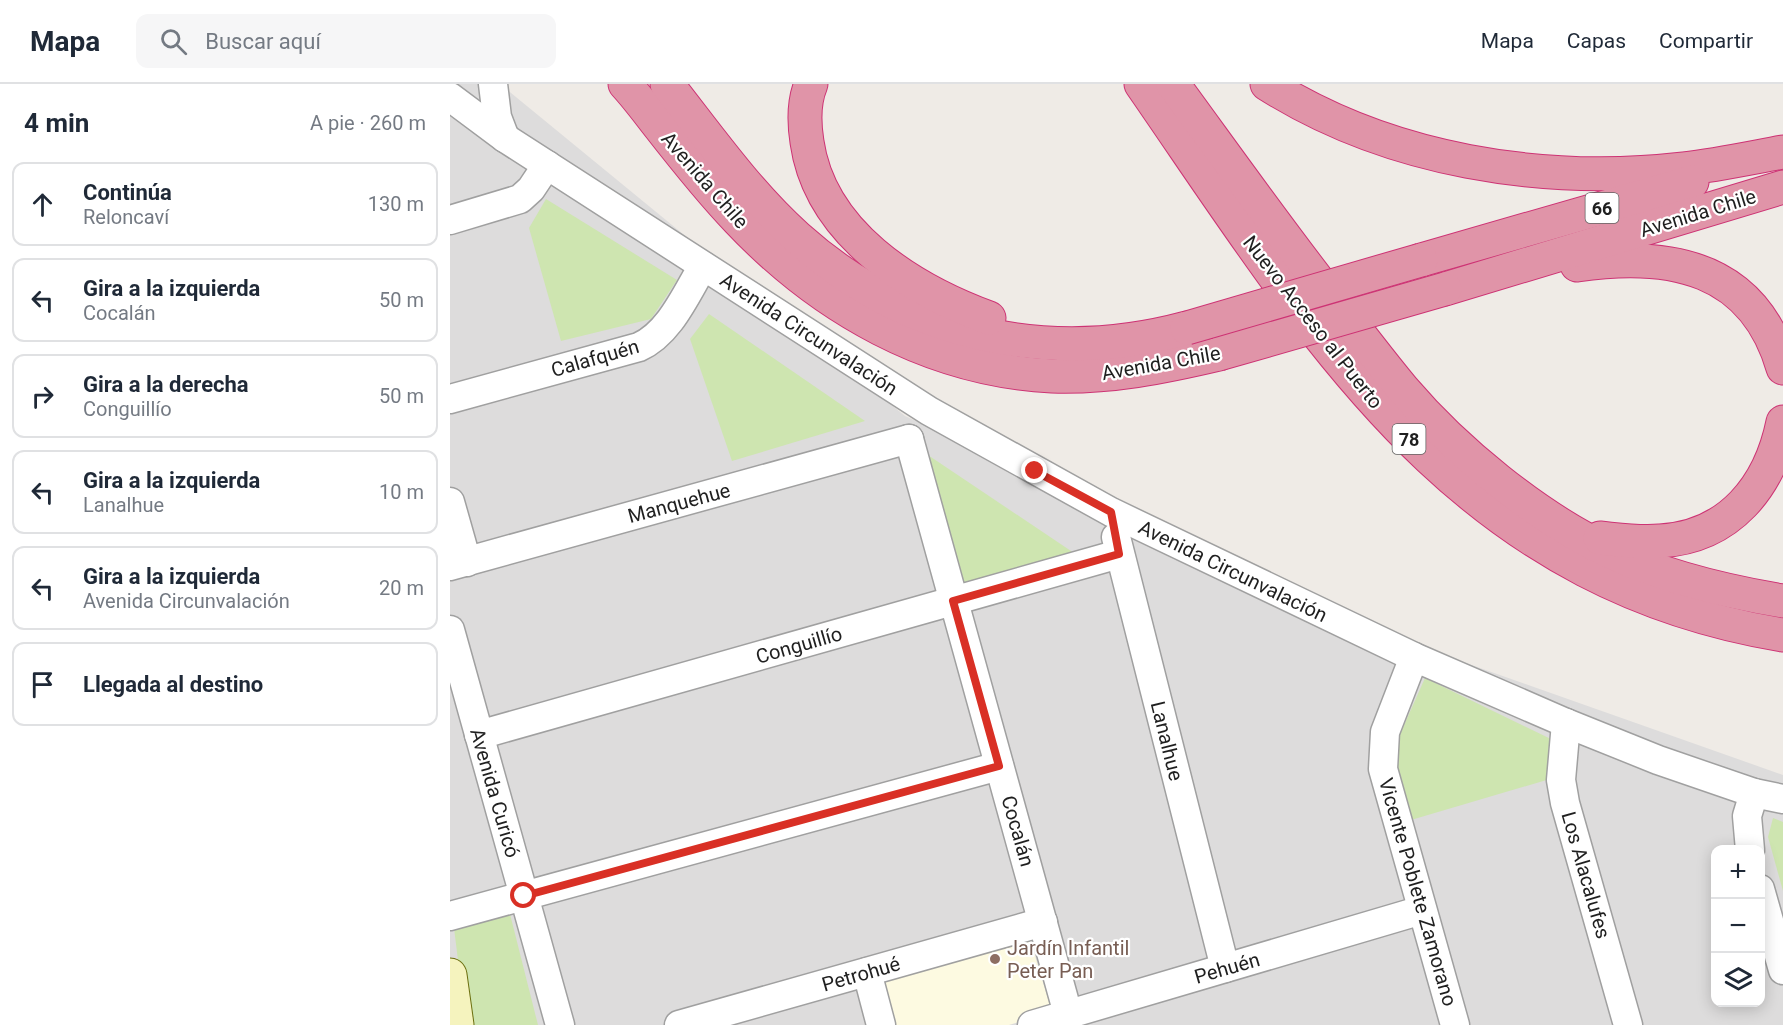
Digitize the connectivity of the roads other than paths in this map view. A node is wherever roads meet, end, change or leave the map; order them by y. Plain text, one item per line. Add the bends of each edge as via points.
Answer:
1 (493, 84) edge
2 (624, 84) edge
3 (667, 84) edge
4 (811, 84) edge
5 (1267, 84) edge
6 (1150, 87) edge
7 (450, 97) edge
8 (505, 138) junction
9 (1783, 154) edge
10 (547, 165) junction
11 (1783, 188) edge
12 (450, 220) edge
13 (703, 266) junction
14 (1495, 274) junction
15 (1061, 345) junction
16 (1783, 368) edge
17 (450, 399) edge
18 (929, 411) junction
19 (1783, 422) edge
20 (909, 439) junction
21 (450, 502) edge
22 (1111, 512) junction
23 (1583, 537) junction
24 (1119, 554) junction
25 (459, 564) edge
26 (953, 601) junction
27 (1783, 601) edge
28 (450, 630) edge
29 (1783, 635) edge
30 (1414, 657) junction
31 (1566, 723) junction
32 (479, 735) junction
33 (999, 766) junction
34 (1754, 793) junction
35 (1783, 800) edge
36 (1750, 845) edge
37 (524, 896) junction
38 (1764, 899) edge
39 (1422, 910) junction
40 (450, 916) edge
41 (1043, 922) junction
42 (1225, 968) junction
43 (1783, 970) edge
44 (867, 972) junction
45 (450, 975) edge
46 (1068, 1014) junction
47 (458, 1025) edge
48 (560, 1025) edge
49 (679, 1025) edge
50 (881, 1025) edge
51 (1032, 1025) edge
52 (1455, 1025) edge
53 (1628, 1025) edge

1 - 8 street via 497,117
2 - 14 highway, Avenida Chile / 66, bridge via 759,242 809,286 894,337 986,366 1052,376 1141,370 1219,354
3 - 15 highway, Avenida Chile via 775,215 848,276 899,306 962,329 1031,344
4 - 15 highway via 803,120 808,155 820,187 854,234 889,267 914,282 980,315
5 - 9 highway via 1357,130 1432,154 1501,166 1627,173
6 - 23 highway, Nuevo Acceso al Puerto / 78 via 1316,278 1405,391 1497,479
6 - 29 highway, Nuevo Acceso al Puerto / 78 via 1276,279 1319,336 1394,423 1459,487 1534,542 1624,590 1719,621
7 - 8 street, Avenida Circunvalación
8 - 10 street, Avenida Circunvalación
9 - 15 highway, Avenida Chile / 66, bridge via 1187,328 1137,340
10 - 12 street via 519,199
10 - 13 street, Avenida Circunvalación
11 - 14 highway, Avenida Chile / 66
13 - 17 street, Calafquén via 652,342
13 - 18 street, Avenida Circunvalación
14 - 16 highway via 1621,260 1687,266 1709,274 1747,302 1776,344
18 - 20 street
18 - 22 street, Avenida Circunvalación
19 - 23 highway via 1779,445 1749,500 1710,527 1687,537 1662,541
20 - 25 street, Manquehue
20 - 26 street, Cocalán
21 - 25 street
22 - 24 street, Lanalhue
22 - 30 street, Avenida Circunvalación
23 - 27 highway, Nuevo Acceso al Puerto / 78 via 1673,576
24 - 26 street, Conguillío
24 - 42 street, Lanalhue
26 - 32 street, Conguillío
26 - 33 street, Cocalán
28 - 32 street, Avenida Curicó
30 - 31 street, Avenida Circunvalación
30 - 39 street, Vicente Poblete Zamorano via 1385,732 1383,759 1387,789
31 - 34 street, Avenida Circunvalación
31 - 53 street, Los Alacalufes via 1561,763 1565,803
32 - 37 street, Avenida Curicó
33 - 37 street
33 - 41 street, Cocalán
34 - 35 street, Avenida Circunvalación
34 - 36 street via 1747,816
37 - 40 street
37 - 48 street, Avenida Curicó
38 - 43 street
39 - 42 street, Pehuén
39 - 52 street, Vicente Poblete Zamorano
41 - 44 street, Petrohué
41 - 46 street, Cocalán
42 - 46 street, Pehuén
44 - 49 street, Petrohué
44 - 50 street
45 - 47 main road
46 - 51 street, Pehuén

